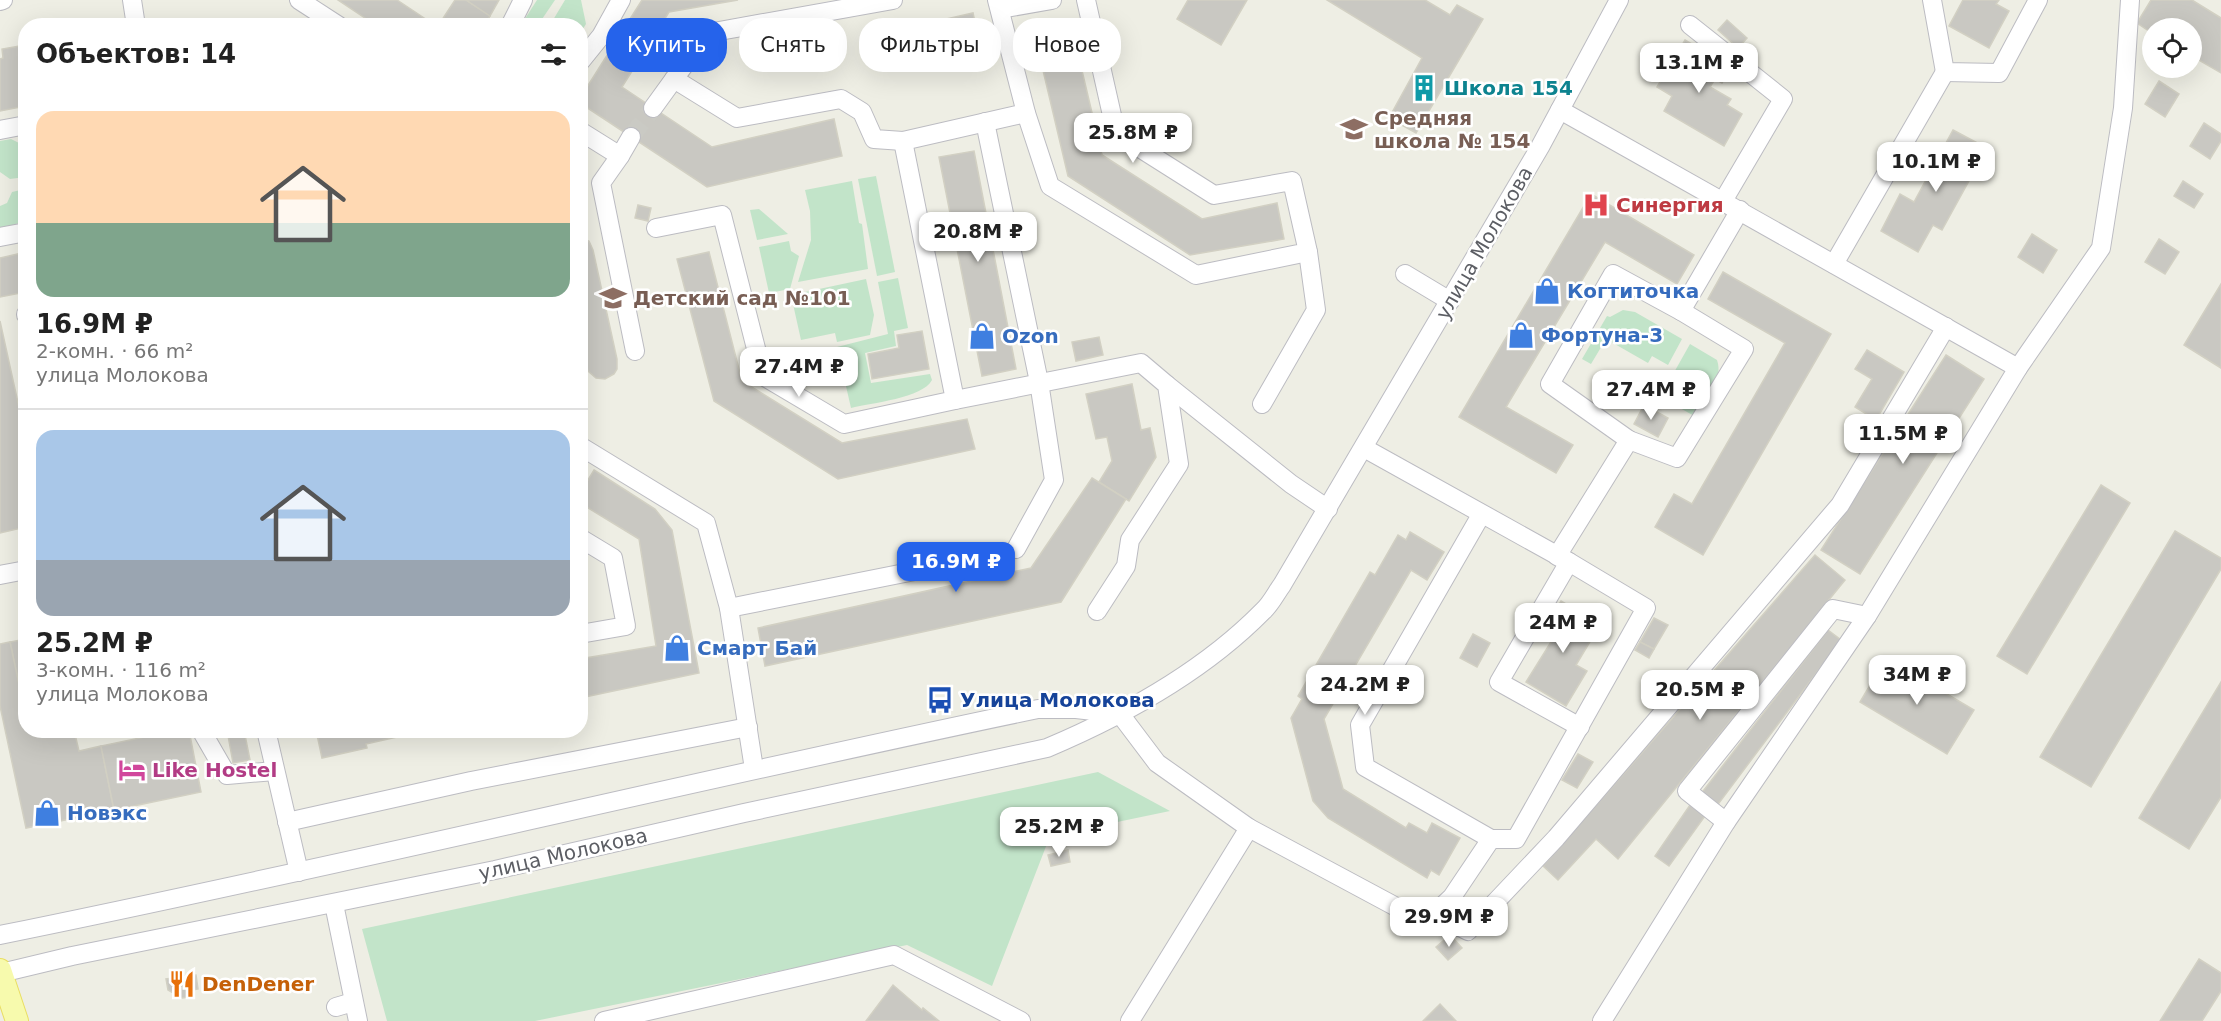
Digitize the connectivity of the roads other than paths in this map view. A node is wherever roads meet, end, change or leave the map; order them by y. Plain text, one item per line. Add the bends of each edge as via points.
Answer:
1 (132, 0) edge
2 (299, 0) edge
3 (523, 0) edge
4 (621, 0) edge
5 (893, 0) edge
6 (1052, 0) edge
7 (1086, 0) edge
8 (1619, 0) edge
9 (1932, 0) edge
10 (2038, 0) edge
11 (2130, 0) edge
12 (998, 5) edge
13 (135, 18) edge
14 (327, 18) edge
15 (514, 18) edge
16 (1690, 25) dead end
17 (588, 52) edge
18 (1945, 72) junction
19 (674, 80) junction
20 (653, 108) tunnel mouth
21 (1560, 110) junction
22 (1026, 113) junction
23 (985, 122) junction
24 (18, 127) edge
25 (0, 130) edge
26 (588, 136) edge
27 (631, 137) tunnel mouth
28 (903, 141) junction
29 (620, 156) junction
30 (1724, 201) junction
31 (1740, 210) junction
32 (656, 228) dead end
33 (18, 234) edge
34 (0, 237) edge
35 (1308, 252) junction
36 (1834, 264) junction
37 (1405, 274) dead end
38 (1450, 301) junction
39 (1681, 311) junction
40 (1946, 327) junction
41 (635, 351) dead end
42 (2019, 368) junction
43 (1039, 382) junction
44 (1167, 385) junction
45 (955, 400) junction
46 (1262, 404) dead end
47 (1629, 440) junction
48 (1364, 448) junction
49 (588, 451) edge
50 (1328, 509) junction
51 (1481, 515) junction
52 (588, 543) edge
53 (1563, 559) junction
54 (18, 572) edge
55 (0, 575) edge
56 (729, 608) junction
57 (1097, 611) dead end
58 (1867, 616) junction
59 (588, 633) edge
60 (1120, 714) junction
61 (1580, 726) junction
62 (748, 727) junction
63 (206, 738) edge
64 (268, 738) edge
65 (754, 769) junction
66 (275, 771) junction
67 (287, 822) junction
68 (1726, 822) junction
69 (1249, 828) junction
70 (1491, 839) junction
71 (299, 872) junction
72 (334, 904) junction
73 (1434, 914) junction
74 (0, 935) edge
75 (0, 972) edge
76 (17, 1021) edge
77 (358, 1021) edge
78 (604, 1021) edge
79 (1021, 1021) edge
80 (1130, 1021) edge
81 (1602, 1021) edge

1 - 13 street
2 - 14 street
3 - 15 street
4 - 17 street
5 - 19 street via 708,33
6 - 12 street
7 - 35 street via 1116,133 1214,195 1292,181
8 - 21 street, улица Молокова
9 - 18 street
10 - 18 street via 2000,73
11 - 42 street via 2122,108 2101,248
12 - 22 street
16 - 30 street via 1784,99
18 - 36 street
19 - 20 street
19 - 28 street via 737,118 841,99 862,112 874,139
21 - 30 street
21 - 38 street, улица Молокова
22 - 23 street
22 - 35 street via 1050,186 1196,275
23 - 28 street
23 - 43 street
24 - 25 street
26 - 29 street
27 - 29 street
28 - 45 street
29 - 41 street via 601,183
30 - 31 street
31 - 36 street
31 - 39 street
32 - 45 street via 722,215 763,376 844,424
33 - 34 street
35 - 46 street via 1316,310
36 - 40 street
37 - 38 street
38 - 48 street, улица Молокова
39 - 47 street via 1744,349 1677,458
39 - 47 street via 1613,274 1550,384
40 - 42 street
40 - 73 street via 1840,506 1556,838 1468,931
42 - 58 street
43 - 44 street via 1141,363
43 - 45 street
43 - 56 street via 1054,480 1008,552
44 - 50 street
44 - 57 street via 1179,464 1130,540 1126,566
47 - 53 street
48 - 50 street, улица Молокова
48 - 51 street
49 - 56 street via 706,523
50 - 60 street, улица Молокова via 1265,610 1179,680
51 - 53 street
51 - 70 street via 1360,725 1365,767
52 - 59 street via 613,558 626,626
53 - 61 street via 1499,682
53 - 61 street via 1646,608
54 - 55 street
56 - 62 street
58 - 68 street
58 - 68 street via 1833,609 1687,791
60 - 65 street, улица Молокова via 1038,709
60 - 69 street via 1157,763
60 - 72 street, улица Молокова via 1047,748
61 - 70 street via 1516,839
62 - 65 street
62 - 67 street via 471,781
63 - 66 street via 227,775
64 - 66 street
65 - 71 street, улица Молокова
66 - 67 street
67 - 71 street
68 - 81 street
69 - 73 street via 1414,917
69 - 80 street
70 - 73 street via 1452,897
71 - 74 street, улица Молокова
72 - 75 street, улица Молокова
72 - 77 street via 345,1004
75 - 76 main road
78 - 79 street via 894,955

